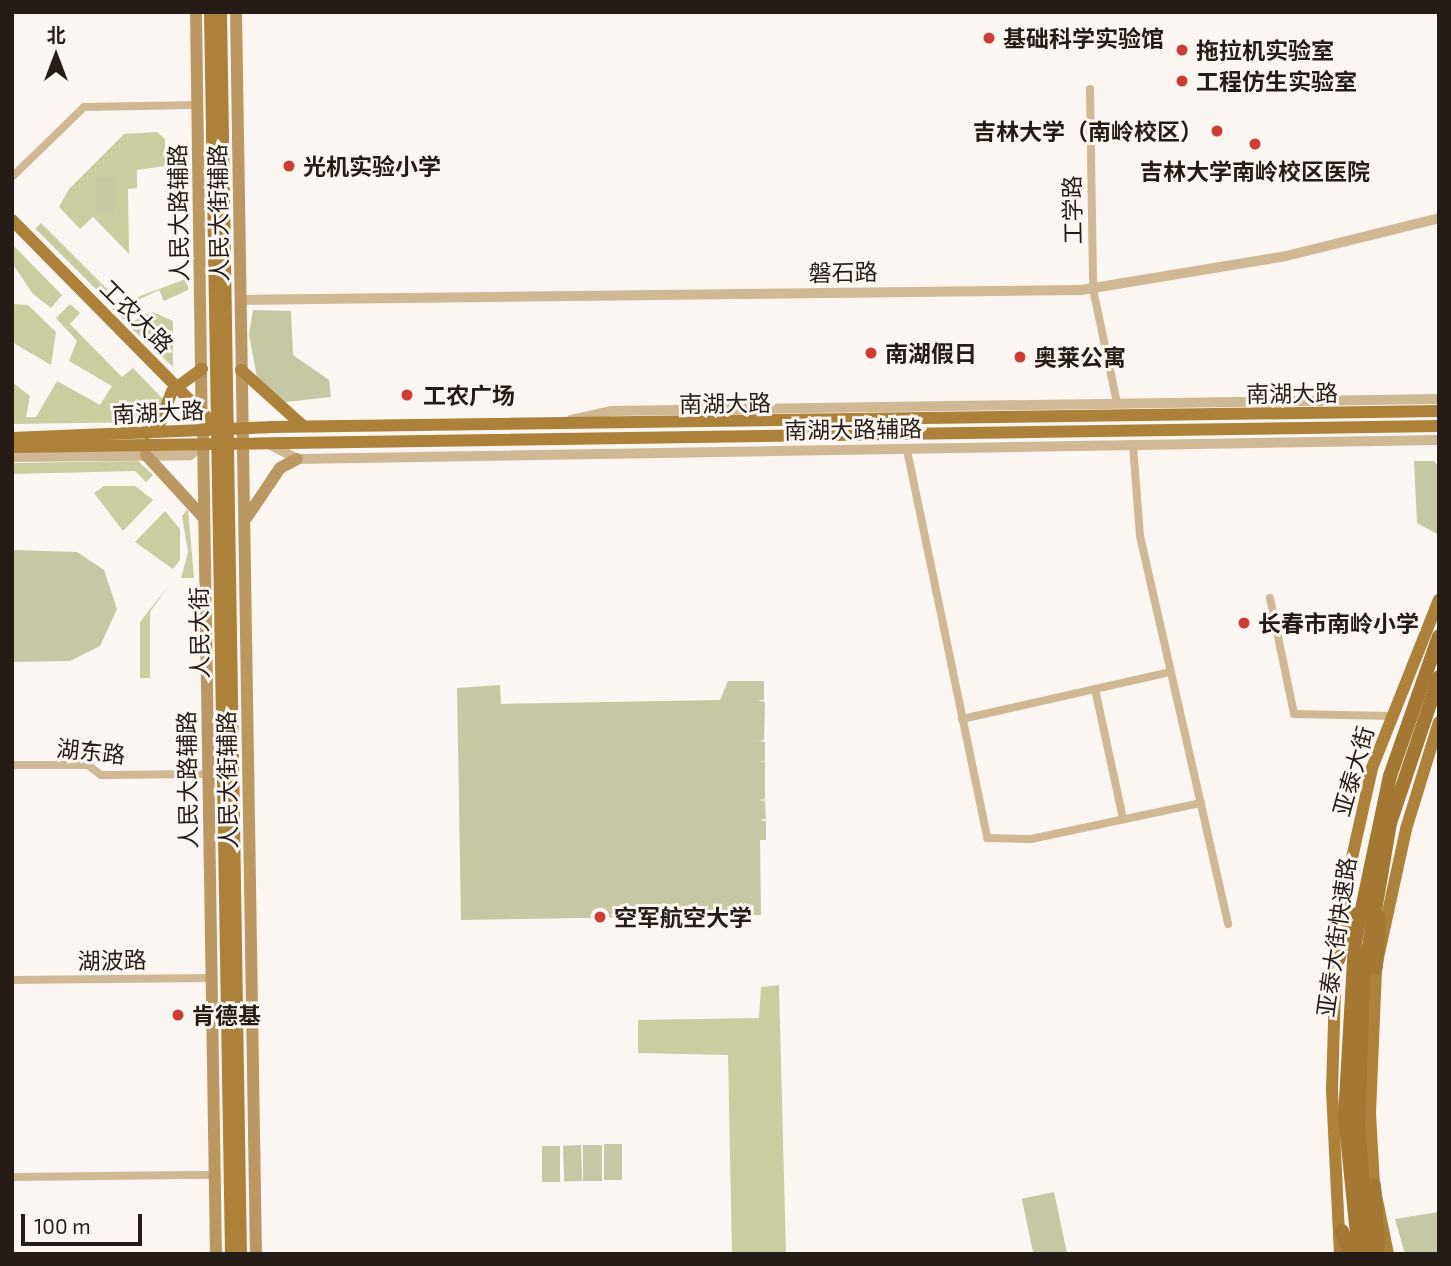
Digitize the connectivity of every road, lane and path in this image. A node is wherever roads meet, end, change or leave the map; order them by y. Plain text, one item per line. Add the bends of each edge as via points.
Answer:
1 (196, 12) edge
2 (210, 12) edge
3 (221, 12) edge
4 (236, 12) edge
5 (1090, 89) dead end
6 (197, 105) junction
7 (12, 177) edge
8 (1439, 218) edge
9 (12, 220) edge
10 (12, 228) edge
11 (1093, 289) junction
12 (240, 300) junction
13 (202, 369) junction
14 (241, 370) junction
15 (175, 389) junction
16 (1439, 399) edge
17 (1117, 404) junction
18 (1439, 411) edge
19 (566, 422) junction
20 (309, 426) junction
21 (1439, 426) edge
22 (212, 427) junction
23 (242, 429) junction
24 (140, 435) junction
25 (12, 438) edge
26 (1439, 440) edge
27 (203, 445) junction
28 (223, 445) junction
29 (243, 445) junction
30 (1133, 445) junction
31 (271, 446) junction
32 (12, 447) edge
33 (907, 450) junction
34 (146, 455) junction
35 (12, 457) edge
36 (297, 459) junction
37 (204, 529) junction
38 (244, 531) junction
39 (1270, 598) dead end
40 (1439, 600) edge
41 (1439, 636) edge
42 (1171, 673) junction
43 (1439, 677) edge
44 (1095, 688) junction
45 (1391, 716) junction
46 (962, 719) junction
47 (1439, 722) edge
48 (1404, 752) junction
49 (12, 765) edge
50 (208, 774) junction
51 (1390, 776) junction
52 (1406, 776) junction
53 (1201, 803) junction
54 (1123, 819) junction
55 (1228, 924) dead end
56 (1338, 960) junction
57 (1377, 967) junction
58 (212, 978) junction
59 (12, 980) edge
60 (215, 1175) junction
61 (12, 1177) edge
62 (1374, 1185) junction
63 (1342, 1231) junction
64 (216, 1254) edge
65 (231, 1254) edge
66 (241, 1254) edge
67 (256, 1254) edge
68 (1340, 1254) edge
69 (1350, 1254) edge
70 (1359, 1254) edge
71 (1369, 1254) edge
72 (1378, 1254) edge
73 (1388, 1254) edge

1 - 6 main road, 人民大路辅路
2 - 22 main road
3 - 22 main road
4 - 12 main road, 人民大街辅路
5 - 11 street, 工学路
6 - 7 street via 84,107
6 - 13 main road, 人民大路辅路
8 - 11 street, 磐石路 via 1286,256
9 - 15 main road, 工农大路
10 - 15 main road, 工农大路
11 - 12 street, 磐石路
11 - 17 street, 工学路
12 - 14 main road, 人民大街辅路
13 - 15 main road
13 - 22 main road, 人民大路辅路
14 - 20 main road via 292,421
14 - 23 main road, 人民大街辅路
15 - 22 main road, 工农大路
15 - 24 main road via 159,425
16 - 17 street, 南湖大路辅路
17 - 19 street, 南湖大路辅路 via 612,411
18 - 19 main road, 南湖大路
19 - 20 main road, 南湖大路
20 - 23 main road, 南湖大路
21 - 31 main road, 南湖大路
22 - 23 main road, 南湖大路
22 - 24 main road, 南湖大路
22 - 27 main road, 人民大路辅路
22 - 28 main road, 工农大路
23 - 29 main road, 人民大街辅路
24 - 25 main road, 南湖大路
26 - 30 street, 南湖大路辅路
27 - 28 main road, 南湖大路
27 - 32 main road, 南湖大路
27 - 34 street via 190,455
27 - 37 main road, 人民大路辅路
28 - 29 main road, 南湖大路
28 - 65 main road, 人民大街
28 - 66 main road, 人民大街
29 - 31 main road, 南湖大路
29 - 38 main road, 人民大街辅路
30 - 33 street, 南湖大路辅路
30 - 42 street via 1140,536
31 - 36 street, 南湖大路辅路
33 - 36 street, 南湖大路辅路
33 - 46 street
34 - 35 street
34 - 37 main road via 197,504
36 - 38 main road via 257,495
37 - 50 main road, 人民大路辅路
38 - 67 main road, 人民大街辅路
39 - 45 street via 1294,714
40 - 45 main road, 亚泰大街
41 - 48 highway, 亚泰大街快速路
42 - 44 street
42 - 53 street
43 - 48 highway, 亚泰大街快速路
44 - 46 street
44 - 54 street
45 - 56 main road, 亚泰大街 via 1344,892
46 - 54 street via 987,838 1031,839
47 - 57 main road via 1406,829
48 - 51 highway, 亚泰大街快速路
48 - 52 highway, 亚泰大街快速路
49 - 50 street, 湖东路 via 88,765 101,775
50 - 58 main road, 人民大路辅路
51 - 56 highway
51 - 70 highway, 亚泰大街快速路 via 1360,907 1346,1045 1347,1155
52 - 57 highway via 1381,898
52 - 71 highway, 亚泰大街快速路 via 1374,896 1360,1012 1358,1126
53 - 54 street
53 - 55 street
56 - 63 main road, 亚泰大街 via 1332,1090
57 - 62 main road via 1370,1113
58 - 59 street, 湖波路
58 - 60 main road, 人民大路辅路
60 - 61 street
60 - 64 main road, 人民大路辅路
62 - 72 highway
62 - 73 main road
63 - 68 main road, 亚泰大街
63 - 69 highway

